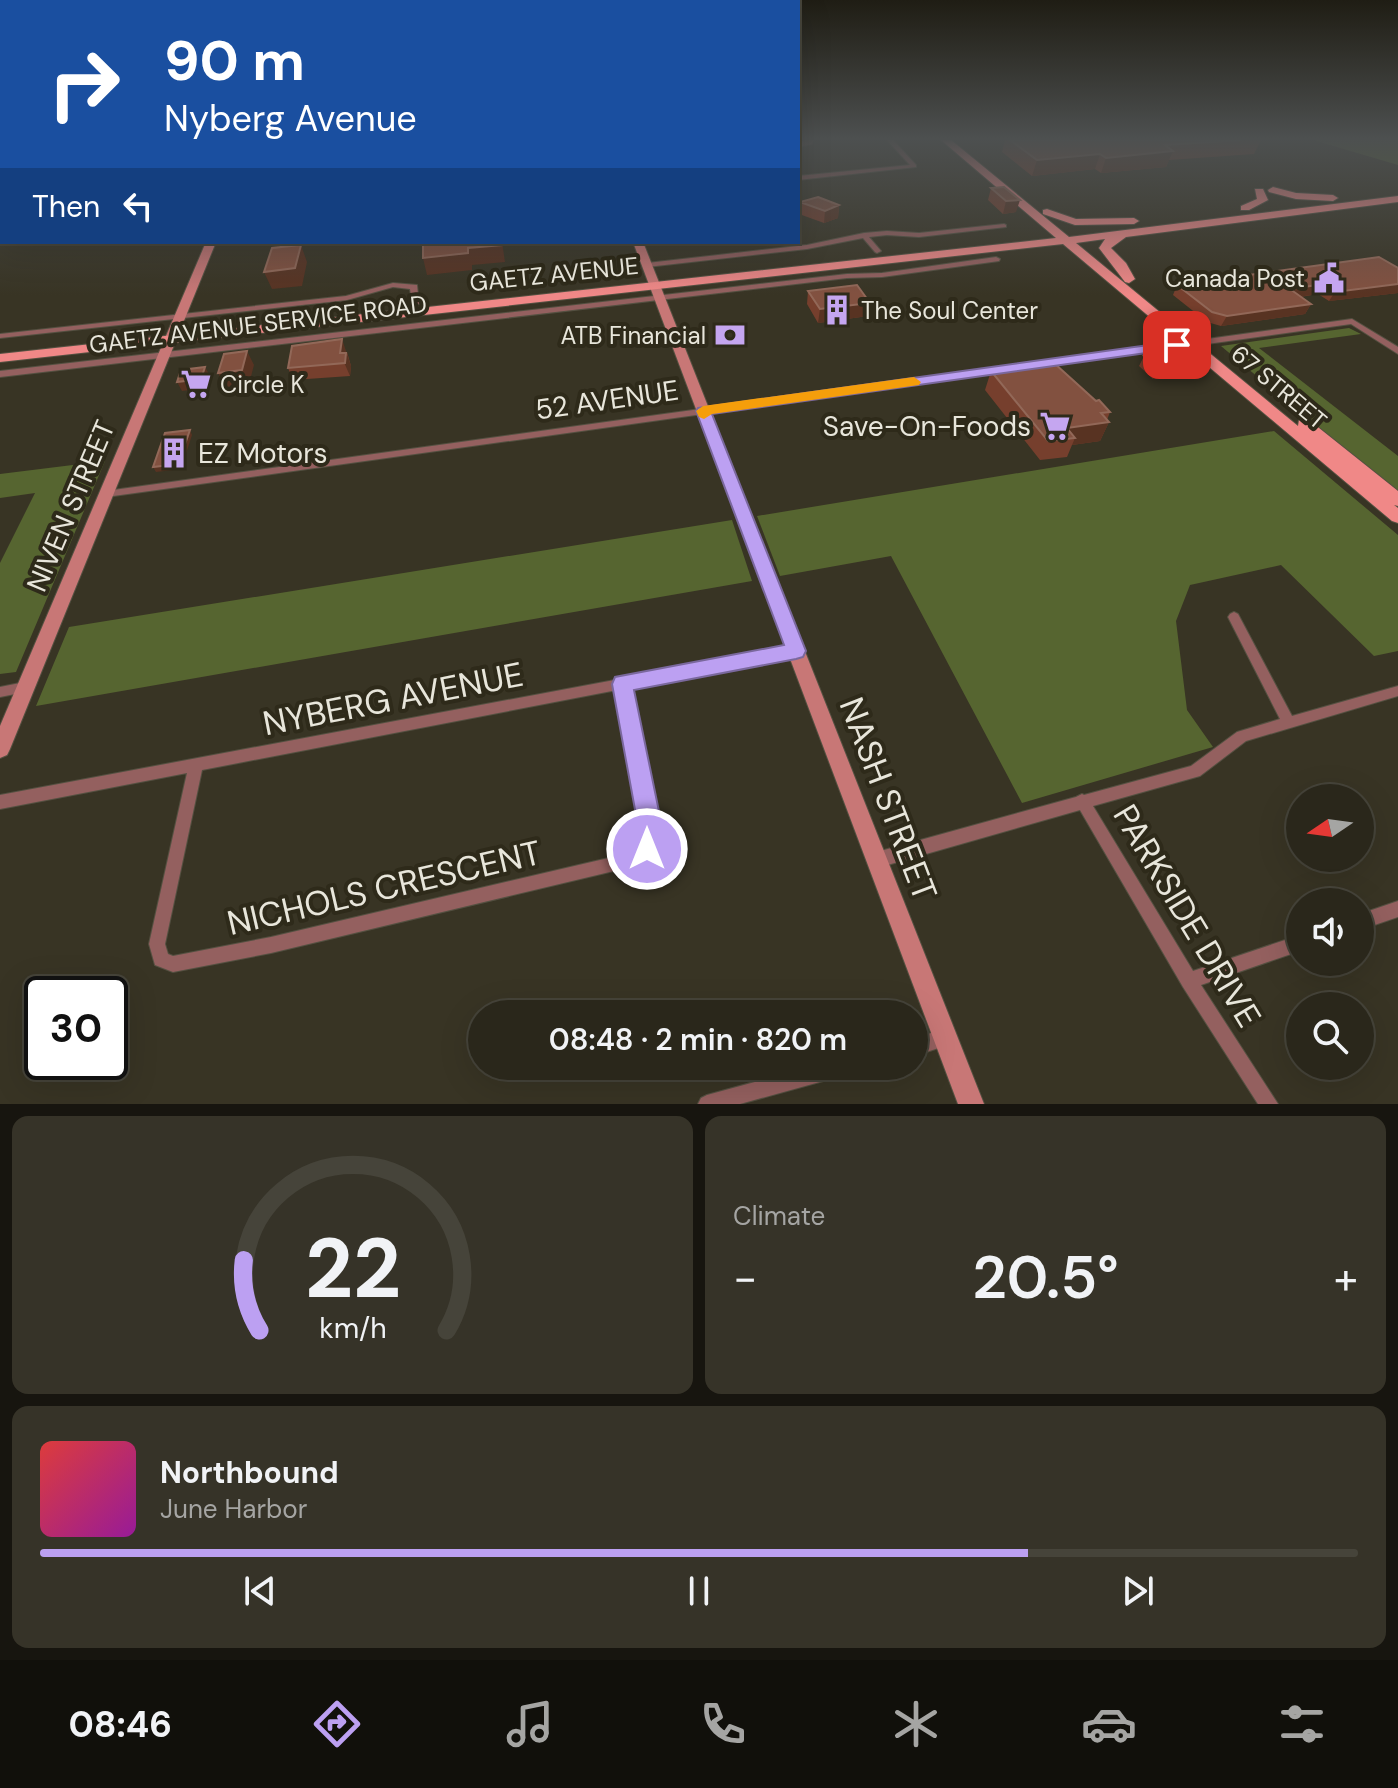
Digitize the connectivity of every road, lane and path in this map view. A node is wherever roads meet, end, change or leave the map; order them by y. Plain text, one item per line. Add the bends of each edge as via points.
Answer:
1 (1259, 191) dead end
2 (1014, 192) edge
3 (1279, 192) edge
4 (1386, 192) edge
5 (1333, 198) junction
6 (1398, 199) edge
7 (1295, 202) junction
8 (1028, 204) junction
9 (1245, 208) junction
10 (1047, 212) junction
11 (1200, 214) junction
12 (1134, 221) junction
13 (1211, 223) junction
14 (1004, 226) dead end
15 (1030, 230) dead end
16 (1128, 234) junction
17 (864, 235) junction
18 (1066, 235) junction
19 (210, 244) edge
20 (639, 244) edge
21 (995, 254) junction
22 (943, 255) junction
23 (882, 256) junction
24 (1090, 262) junction
25 (897, 274) junction
26 (651, 275) junction
27 (1129, 279) junction
28 (660, 298) junction
29 (416, 302) junction
30 (176, 328) junction
31 (0, 336) edge
32 (1196, 342) junction
33 (0, 349) edge
34 (1398, 351) edge
35 (164, 355) junction
36 (0, 358) edge
37 (0, 374) edge
38 (703, 411) junction
39 (106, 494) junction
40 (1398, 500) edge
41 (1398, 517) edge
42 (1234, 617) dead end
43 (796, 651) junction
44 (622, 684) junction
45 (25, 687) junction
46 (1398, 691) edge
47 (0, 692) edge
48 (1289, 723) junction
49 (0, 749) edge
50 (196, 764) junction
51 (1082, 801) junction
52 (0, 802) edge
53 (877, 860) junction
54 (1398, 909) edge
55 (1374, 917) edge
56 (1286, 948) edge
57 (1189, 981) junction
58 (945, 1038) junction
59 (928, 1043) edge
60 (794, 1080) edge
61 (707, 1104) edge
62 (971, 1104) edge
63 (1269, 1104) edge

1 - 9 main road via 1263,200
2 - 8 main road
3 - 5 main road
4 - 5 main road
5 - 7 main road
6 - 13 main road, GAETZ AVENUE
7 - 9 main road, GAETZ AVENUE
7 - 13 main road
8 - 10 main road, 67 STREET
8 - 15 main road
8 - 18 main road, 67 STREET
9 - 11 main road, GAETZ AVENUE
10 - 12 main road via 1075,222
10 - 18 main road, 67 STREET
11 - 12 main road, GAETZ AVENUE
11 - 18 main road
12 - 18 main road, GAETZ AVENUE
13 - 16 main road, GAETZ AVENUE
14 - 17 street
16 - 18 main road, GAETZ AVENUE
16 - 27 main road via 1105,246
17 - 23 street
17 - 26 street
18 - 21 main road, GAETZ AVENUE
18 - 22 main road
18 - 23 main road, GAETZ AVENUE
18 - 24 main road, 67 STREET
18 - 27 main road, 67 STREET
19 - 30 street, NIVEN STREET
20 - 26 street, NASH STREET
21 - 22 main road, GAETZ AVENUE
21 - 24 main road via 1057,250
21 - 25 street, GAETZ AVENUE SERVICE ROAD
22 - 23 main road, GAETZ AVENUE
23 - 25 street
23 - 26 main road, GAETZ AVENUE
24 - 32 main road, 67 STREET
25 - 28 street, GAETZ AVENUE SERVICE ROAD
26 - 28 street, NASH STREET
26 - 29 main road, GAETZ AVENUE
26 - 30 main road, GAETZ AVENUE
27 - 32 main road, 67 STREET
28 - 35 street, GAETZ AVENUE SERVICE ROAD
28 - 38 street, NASH STREET
29 - 30 main road, GAETZ AVENUE
29 - 30 street, GAETZ AVENUE SERVICE ROAD via 414,287 396,285
30 - 31 street, GAETZ AVENUE SERVICE ROAD
30 - 33 main road, GAETZ AVENUE
30 - 35 street, NIVEN STREET
30 - 36 main road, GAETZ AVENUE
32 - 34 street, 52 AVENUE via 1352,321
32 - 38 street, 52 AVENUE
32 - 40 main road, 67 STREET
32 - 41 main road, 67 STREET
35 - 37 street, GAETZ AVENUE SERVICE ROAD
35 - 39 street, NIVEN STREET
38 - 39 street, 52 AVENUE
38 - 43 street, NASH STREET
39 - 45 street, NIVEN STREET
42 - 48 street
43 - 44 street, NYBERG AVENUE
43 - 53 street, NASH STREET
44 - 50 street, NYBERG AVENUE
44 - 50 street, NICHOLS CRESCENT via 650,833 647,849 634,860 173,964 161,959 157,944
45 - 47 street
45 - 49 street, NIVEN STREET
46 - 48 street, PARKSIDE DRIVE
48 - 51 street, PARKSIDE DRIVE via 1242,736 1195,771
50 - 52 street, NYBERG AVENUE
51 - 53 street
51 - 57 street, PARKSIDE DRIVE
53 - 58 street, NASH STREET
54 - 55 street
56 - 57 street
57 - 63 street, PARKSIDE DRIVE
58 - 59 street
58 - 62 street, NASH STREET
60 - 61 street

